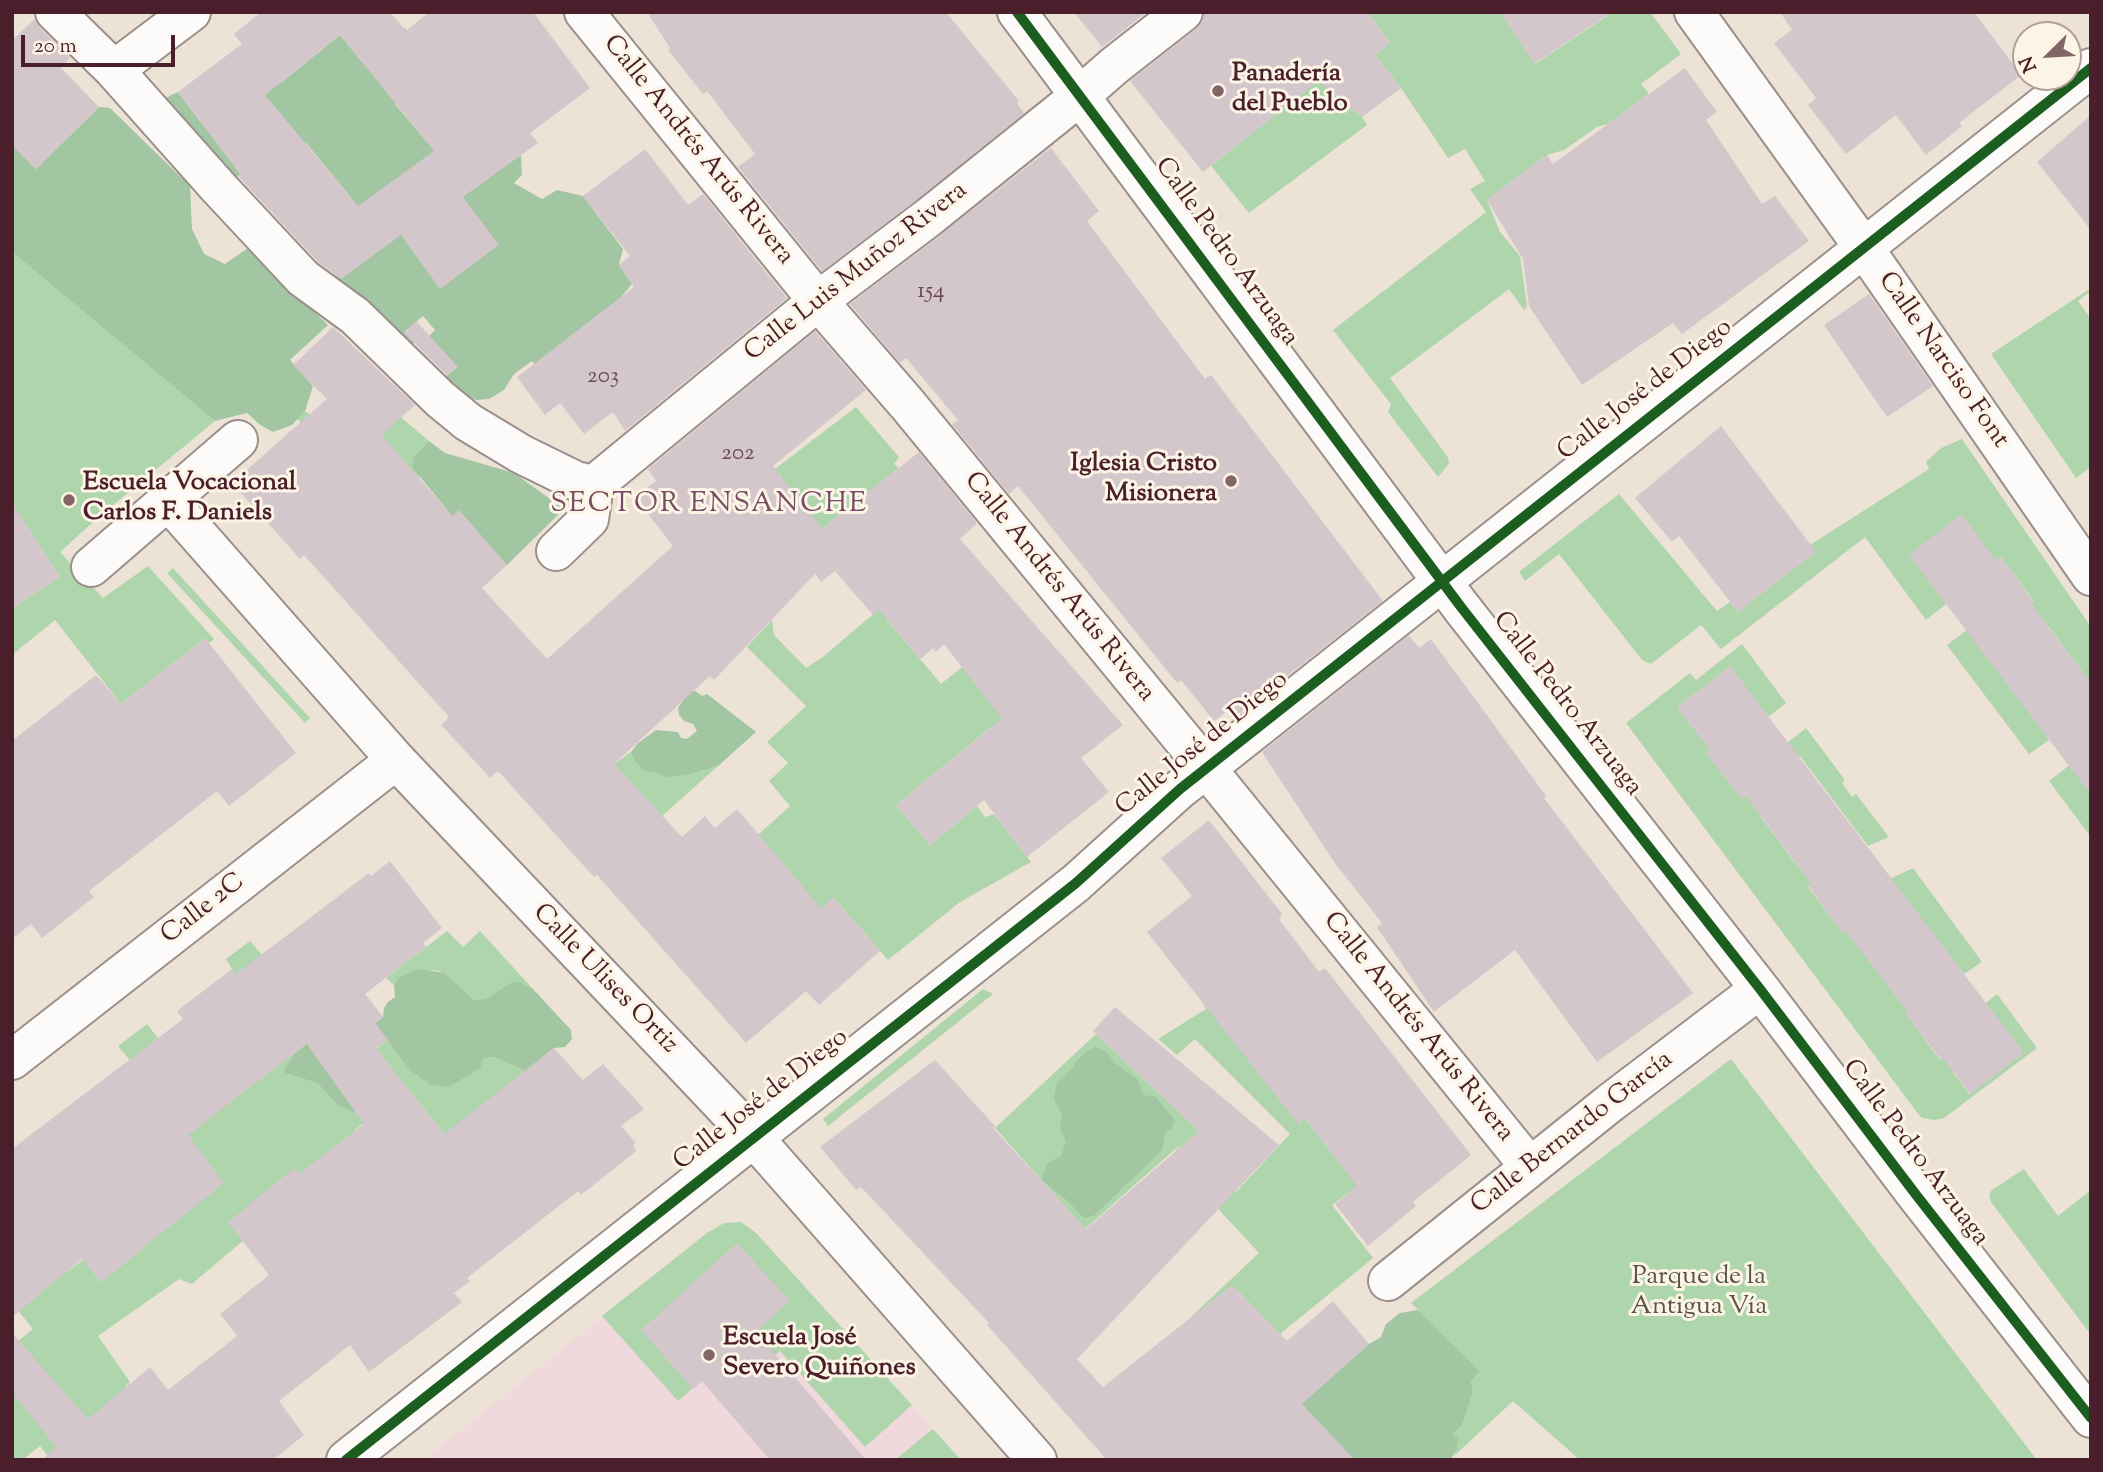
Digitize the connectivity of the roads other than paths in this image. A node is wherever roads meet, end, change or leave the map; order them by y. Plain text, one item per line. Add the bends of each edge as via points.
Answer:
1 (55, 12) edge
2 (191, 12) edge
3 (584, 12) edge
4 (1017, 12) edge
5 (1183, 12) edge
6 (1694, 12) edge
7 (2091, 68) edge
8 (114, 70) junction
9 (1080, 95) junction
10 (1864, 248) junction
11 (818, 301) junction
12 (238, 440) dead end
13 (594, 485) junction
14 (169, 502) junction
15 (556, 551) dead end
16 (92, 567) dead end
17 (2091, 576) edge
18 (1442, 582) junction
19 (396, 760) junction
20 (1206, 769) junction
21 (1760, 989) junction
22 (12, 1060) edge
23 (754, 1137) junction
24 (1530, 1167) junction
25 (1388, 1281) dead end
26 (2091, 1418) edge
27 (346, 1460) edge
28 (1037, 1460) edge

1 - 8 street
2 - 8 street
3 - 11 street, Calle Andrés Arús Rivera
4 - 9 street, Calle Pedro Arzuaga
5 - 9 street, Calle Luis Muñoz Rivera
6 - 10 street, Calle Narciso Font
7 - 10 street, Calle José de Diego
8 - 13 street via 303,278 355,316 440,399 521,454
9 - 11 street, Calle Luis Muñoz Rivera
9 - 18 street, Calle Pedro Arzuaga
10 - 17 street, Calle Narciso Font
10 - 18 street, Calle José de Diego
11 - 13 street, Calle Luis Muñoz Rivera
11 - 20 street, Calle Andrés Arús Rivera
12 - 14 street
13 - 15 street via 589,519
14 - 16 street
14 - 19 street, Calle Ulises Ortiz
18 - 20 street, Calle José de Diego
18 - 21 street, Calle Pedro Arzuaga
19 - 22 street, Calle 2C
19 - 23 street, Calle Ulises Ortiz
20 - 23 street, Calle José de Diego via 1076,883
20 - 24 street, Calle Andrés Arús Rivera
21 - 24 street, Calle Bernardo García
21 - 26 street, Calle Pedro Arzuaga
23 - 27 street, Calle José de Diego
23 - 28 street, Calle Ulises Ortiz
24 - 25 street, Calle Bernardo García

